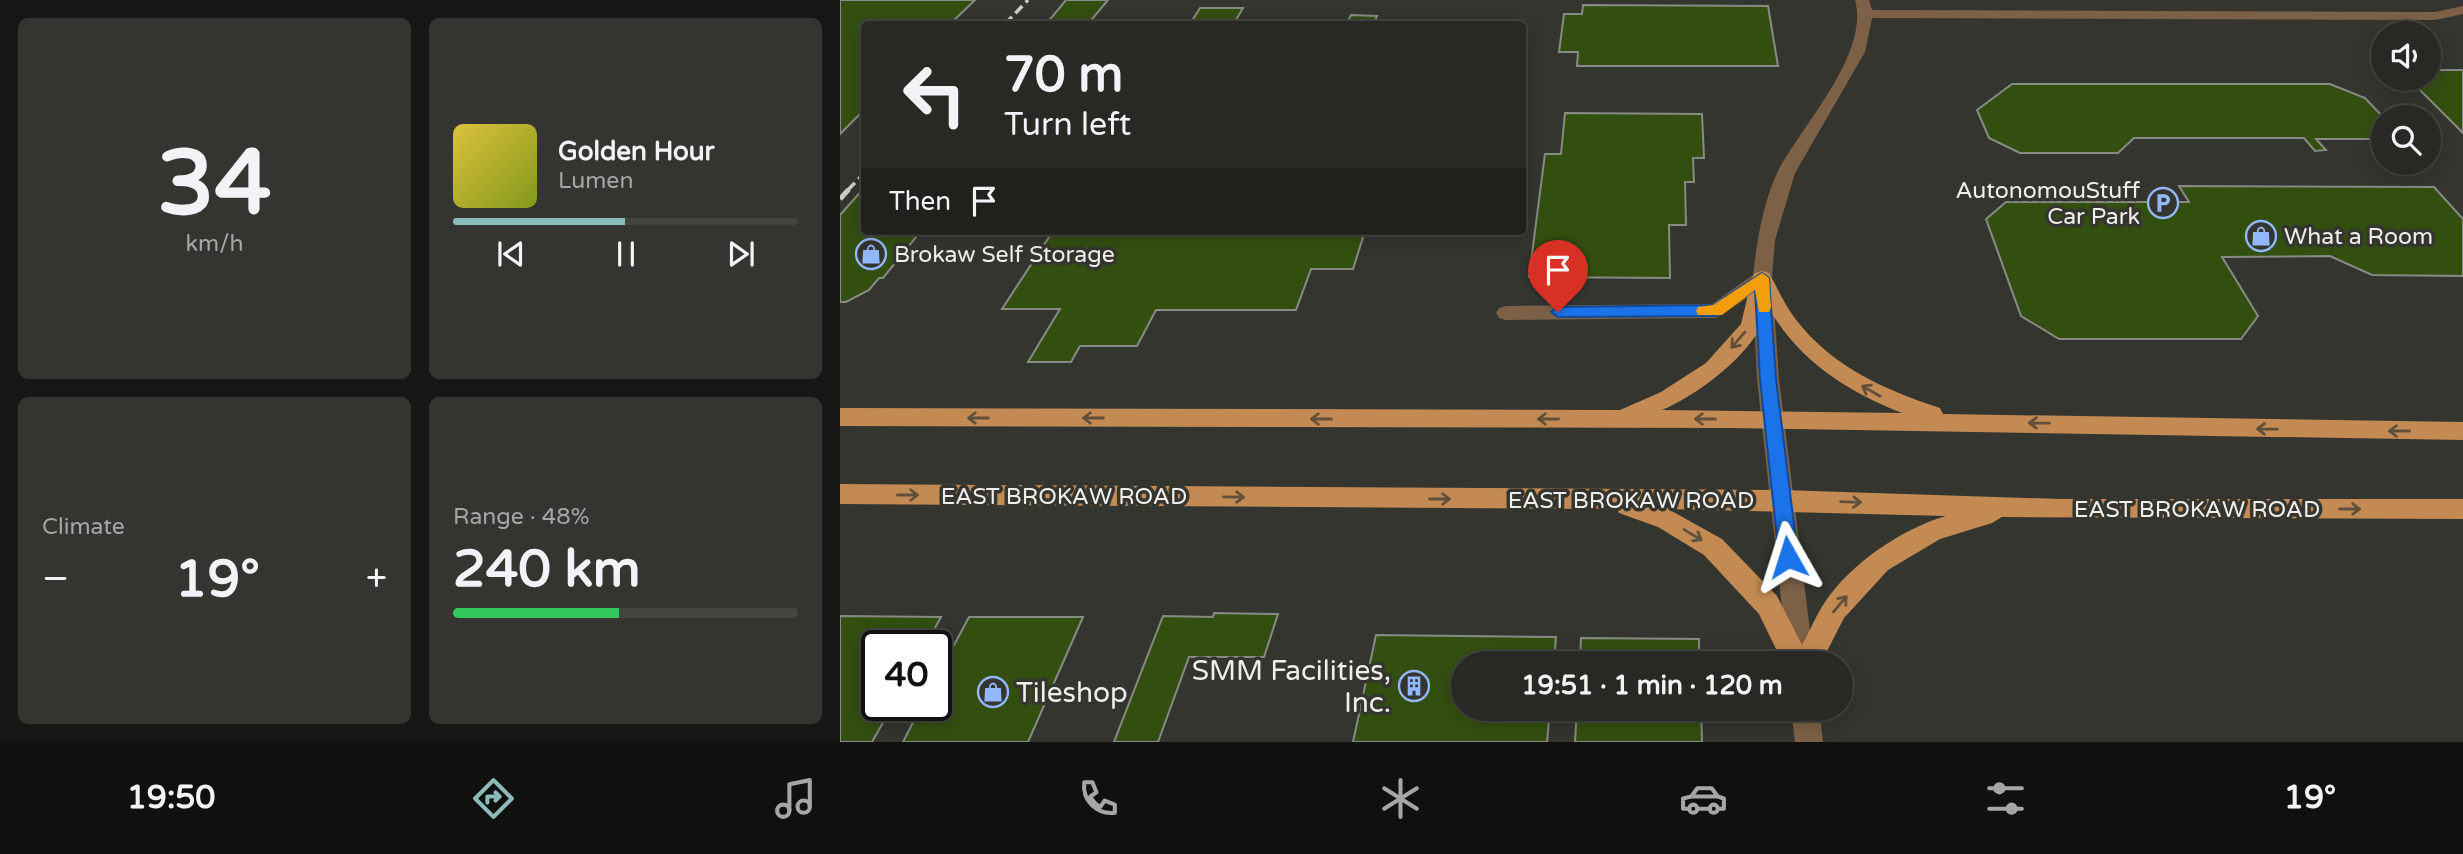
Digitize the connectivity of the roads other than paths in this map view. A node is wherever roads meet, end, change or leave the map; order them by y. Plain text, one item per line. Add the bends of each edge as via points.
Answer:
1 (2198, 0) edge
2 (1864, 7) edge
3 (2463, 10) edge
4 (2211, 16) junction
5 (1762, 278) junction
6 (1506, 313) dead end
7 (840, 418) edge
8 (1616, 419) junction
9 (1773, 421) junction
10 (1958, 422) junction
11 (2463, 431) edge
12 (840, 495) edge
13 (1608, 500) junction
14 (1782, 500) junction
15 (2061, 509) junction
16 (2463, 509) edge
17 (1793, 651) edge
18 (1798, 651) edge
19 (1813, 651) edge
20 (1806, 721) edge
21 (1809, 742) edge

1 - 4 street
2 - 4 street
2 - 5 street via 1858,52 1786,173 1766,240
3 - 4 street via 2435,16
5 - 6 street via 1716,311
5 -> 8 main road via 1749,327 1713,369 1670,398
5 - 9 street
10 -> 5 main road via 1891,402 1830,367 1790,328
8 -> 7 main road
9 -> 8 main road
9 - 10 main road
9 - 14 street
11 -> 10 main road
12 -> 13 main road, EAST BROKAW ROAD
13 - 14 main road, EAST BROKAW ROAD
13 -> 17 main road via 1666,519 1713,547 1768,605
14 -> 15 main road, EAST BROKAW ROAD
14 - 18 street
15 -> 16 main road, EAST BROKAW ROAD
19 -> 15 main road via 1835,609 1879,562 1933,530 1994,513
20 - 21 street

